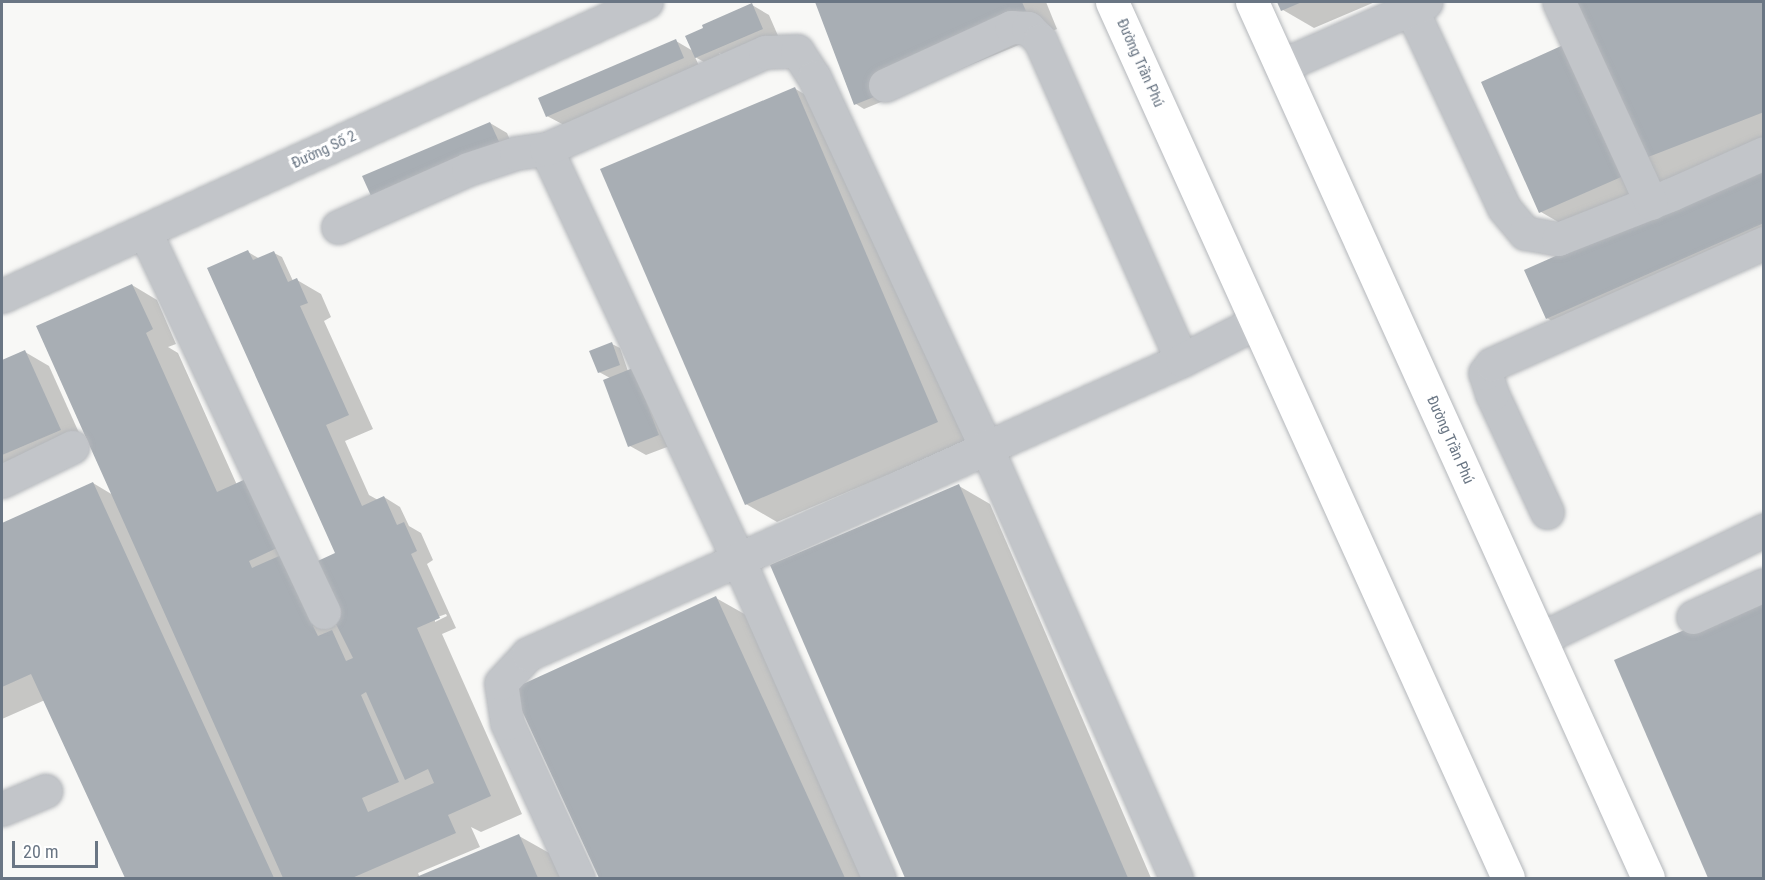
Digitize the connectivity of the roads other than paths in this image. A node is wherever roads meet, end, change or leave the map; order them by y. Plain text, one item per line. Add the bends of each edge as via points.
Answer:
1 (646, 2) edge
2 (1112, 2) edge
3 (1252, 2) edge
4 (1559, 2) edge
5 (1415, 4) edge
6 (1281, 66) junction
7 (885, 85) dead end
8 (546, 149) junction
9 (1764, 153) edge
10 (1651, 202) junction
11 (338, 227) dead end
12 (145, 232) junction
13 (1764, 243) edge
14 (2, 296) edge
15 (1257, 322) junction
16 (1182, 360) junction
17 (72, 447) dead end
18 (986, 447) junction
19 (2, 481) edge
20 (1547, 512) dead end
21 (1764, 530) edge
22 (738, 559) junction
23 (1764, 585) edge
24 (324, 612) dead end
25 (1694, 616) dead end
26 (1540, 639) junction
27 (45, 791) dead end
28 (2, 809) edge
29 (578, 879) edge
30 (879, 879) edge
31 (1176, 879) edge
32 (1508, 879) edge
33 (1648, 879) edge

1 - 12 street, Đường Số 2
2 - 15 main road, Đường Trần Phú
3 - 6 main road, Đường Trần Phú
4 - 10 street
5 - 6 street
5 - 10 street via 1504,208 1525,233 1558,239
6 - 26 main road, Đường Trần Phú
7 - 16 street via 1011,27 1028,28 1040,40
8 - 11 street via 516,153 468,169
8 - 18 street via 765,52 797,51 814,77
8 - 22 street
9 - 10 street
12 - 14 street, Đường Số 2
12 - 24 street
13 - 20 street via 1492,364 1485,373 1492,394
15 - 16 street
15 - 32 main road, Đường Trần Phú
16 - 18 street
17 - 19 street
18 - 22 street
18 - 31 street
21 - 26 street
22 - 29 street via 528,654 501,683 507,723
22 - 30 street
23 - 25 street
26 - 33 main road, Đường Trần Phú
27 - 28 street

